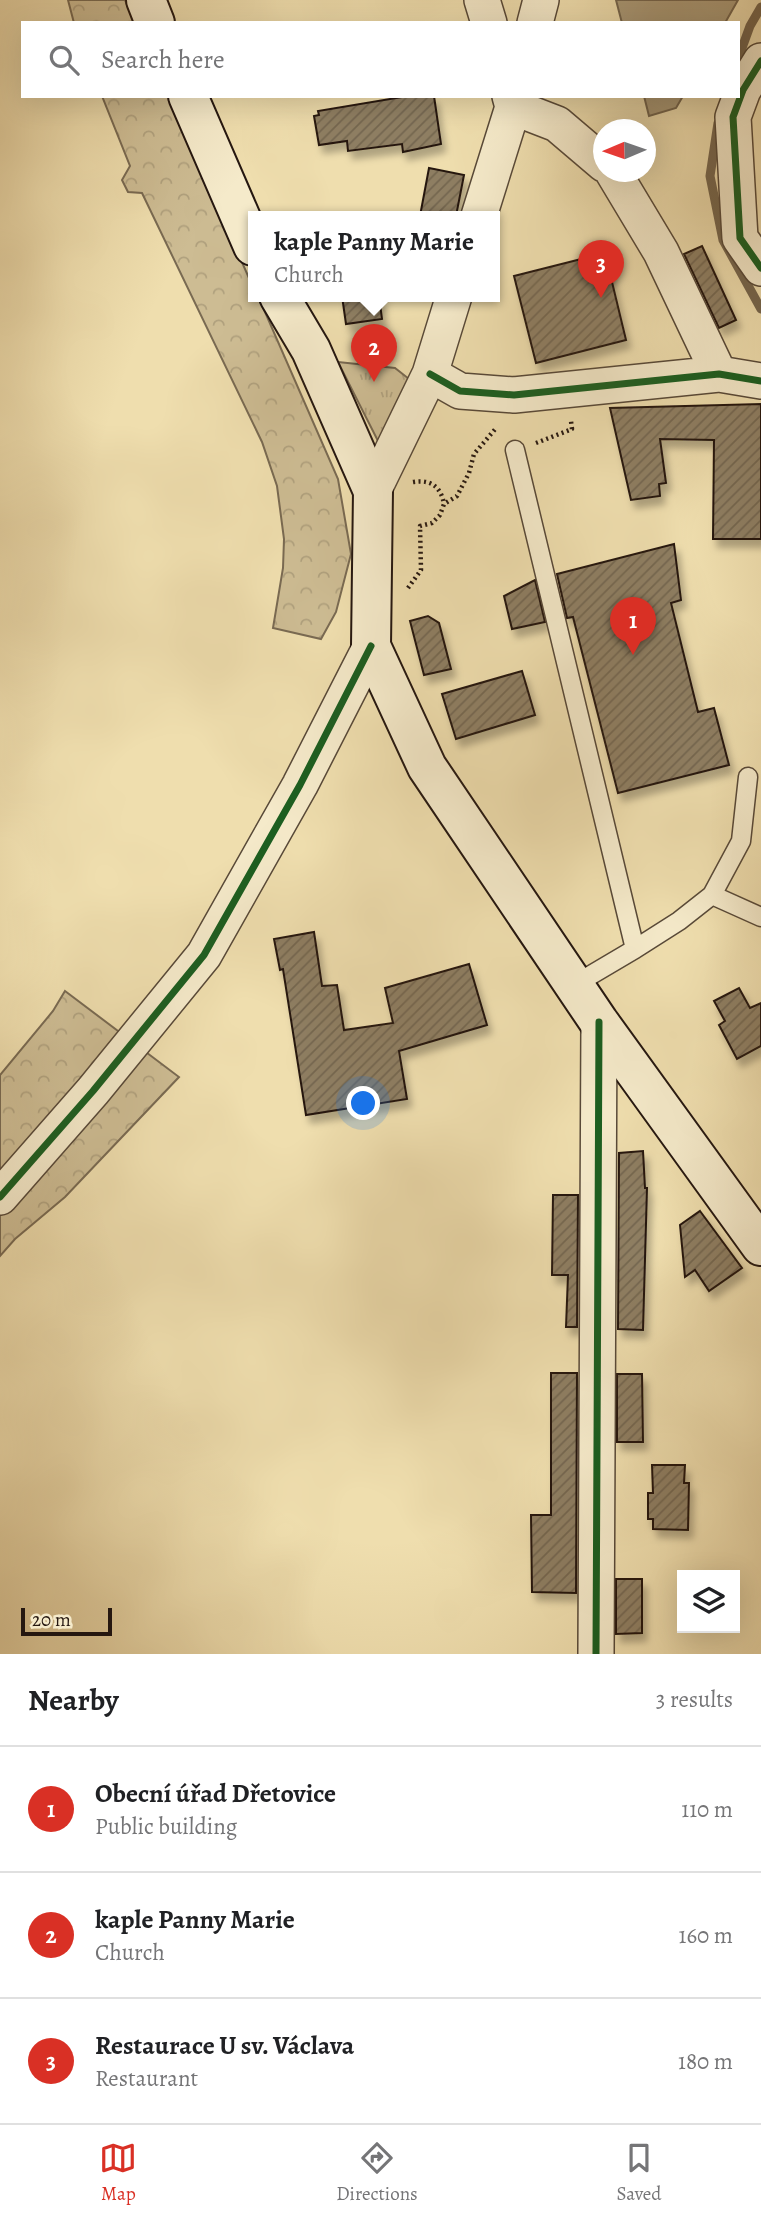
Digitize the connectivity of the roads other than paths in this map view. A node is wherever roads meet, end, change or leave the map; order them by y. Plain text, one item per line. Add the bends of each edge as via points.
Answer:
1 (146, 0) edge
2 (482, 0) edge
3 (541, 0) edge
4 (155, 21) edge
5 (488, 21) edge
6 (536, 21) edge
7 (761, 61) edge
8 (189, 98) edge
9 (513, 100) edge
10 (593, 155) edge
11 (619, 182) edge
12 (480, 211) edge
13 (248, 234) edge
14 (761, 268) edge
15 (283, 302) edge
16 (452, 302) edge
17 (430, 374) junction
18 (719, 374) junction
19 (761, 381) edge
20 (515, 450) road end
21 (390, 489) junction
22 (371, 646) junction
23 (748, 776) dead end
24 (712, 895) junction
25 (761, 917) edge
26 (635, 948) junction
27 (574, 985) junction
28 (599, 1022) junction
29 (0, 1197) edge
30 (761, 1246) edge
31 (596, 1654) edge

1 - 4 main road
2 - 5 street
3 - 6 street
7 - 14 street via 733,117 740,238
8 - 13 main road
9 - 10 street via 557,124
9 - 12 street
11 - 18 street via 661,252
15 - 21 main road
16 - 17 street
17 - 18 street via 460,391 514,395
17 - 21 street
18 - 19 street
20 - 26 lane
21 - 22 main road
22 - 27 main road via 426,767
22 - 29 street via 300,785 204,955
23 - 24 lane via 741,841
24 - 25 lane
24 - 26 lane
26 - 27 lane
27 - 28 main road
28 - 30 main road
28 - 31 street

